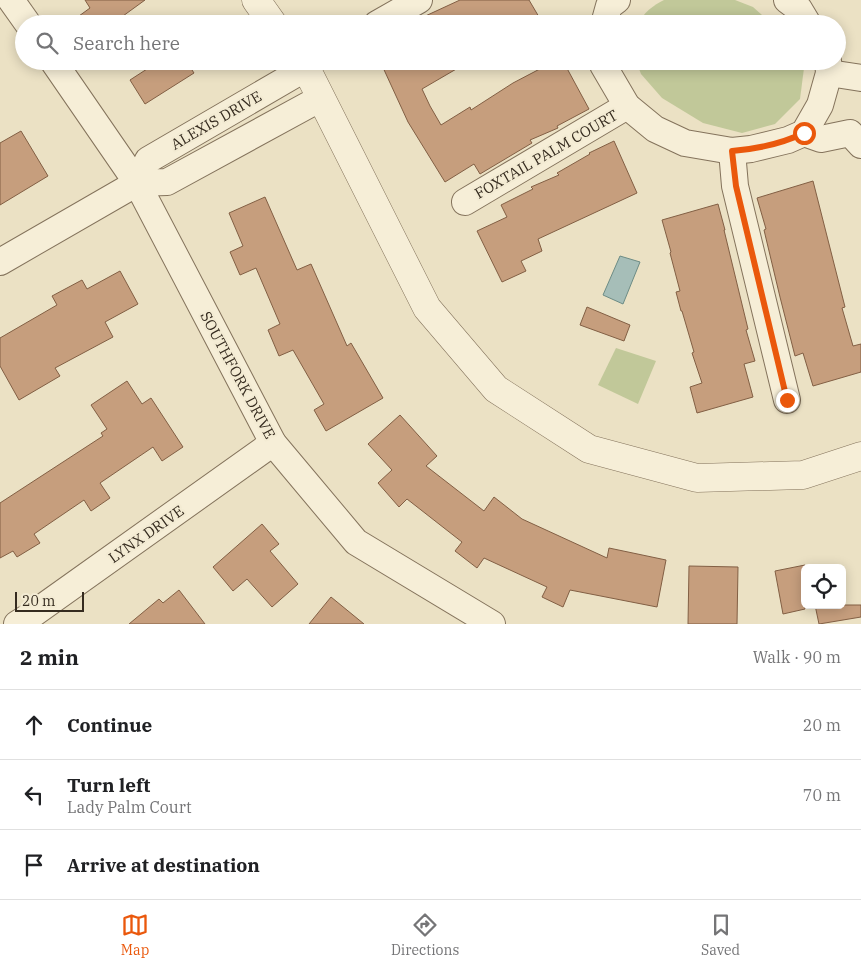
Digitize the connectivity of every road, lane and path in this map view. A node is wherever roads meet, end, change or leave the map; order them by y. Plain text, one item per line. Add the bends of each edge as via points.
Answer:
1 (11, 0) edge
2 (256, 0) edge
3 (419, 0) edge
4 (787, 0) edge
5 (22, 15) edge
6 (267, 15) edge
7 (393, 15) edge
8 (803, 15) edge
9 (59, 70) edge
10 (295, 70) edge
11 (306, 70) edge
12 (606, 70) edge
13 (828, 70) edge
14 (838, 70) edge
15 (861, 78) edge
16 (321, 98) junction
17 (627, 106) junction
18 (804, 133) junction
19 (861, 144) edge
20 (732, 151) junction
21 (137, 183) junction
22 (464, 202) dead end
23 (0, 262) edge
24 (787, 400) dead end
25 (273, 443) junction
26 (861, 456) edge
27 (30, 621) edge
28 (492, 624) edge

1 - 5 street
2 - 6 street
3 - 7 street
4 - 8 street
9 - 21 street, SOUTHFORK DRIVE
10 - 21 street, ALEXIS DRIVE via 148,160
11 - 16 street
12 - 17 street
13 - 18 street via 820,105
14 - 15 street
16 - 21 street, ALEXIS DRIVE via 167,182
16 - 26 street via 427,308 496,389 590,449 697,478 803,476
17 - 20 street via 654,129 685,143
17 - 22 street, FOXTAIL PALM COURT
18 - 19 street via 821,139 850,133
18 - 20 street via 788,140
20 - 24 street via 736,186
21 - 23 street, ALEXIS DRIVE
21 - 25 street, SOUTHFORK DRIVE
25 - 27 street, LYNX DRIVE
25 - 28 street, SOUTHFORK DRIVE via 356,542

